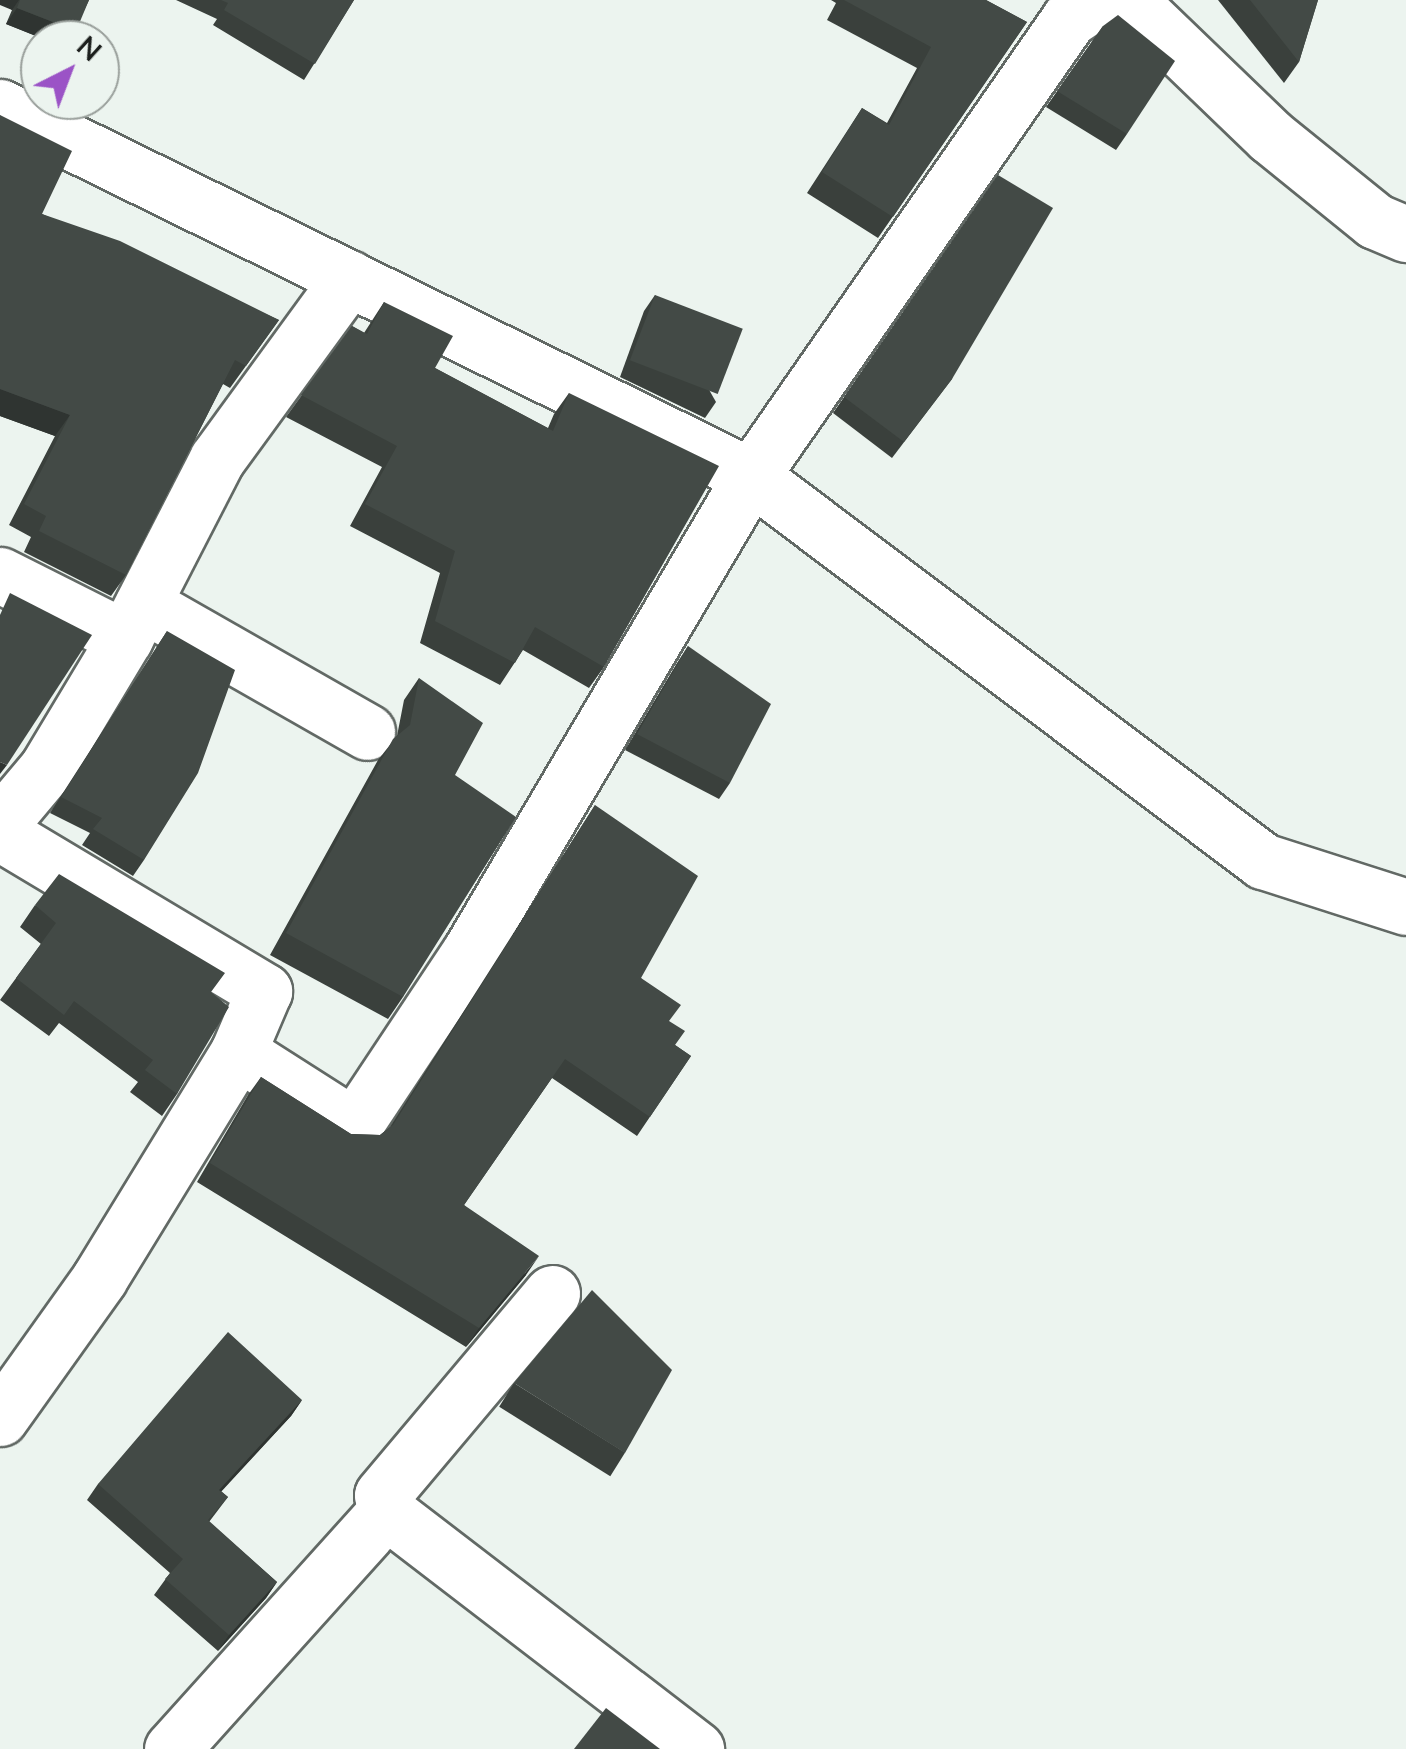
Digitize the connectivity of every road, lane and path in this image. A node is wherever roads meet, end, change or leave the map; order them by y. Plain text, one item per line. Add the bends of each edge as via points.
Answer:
1 (1097, 0) edge
2 (1115, 0) edge
3 (0, 107) edge
4 (1406, 234) edge
5 (348, 278) junction
6 (751, 476) junction
7 (0, 575) edge
8 (134, 621) junction
9 (367, 732) dead end
10 (0, 824) edge
11 (0, 833) edge
12 (1406, 907) edge
13 (238, 1052) junction
14 (552, 1293) dead end
15 (0, 1418) edge
16 (386, 1511) junction
17 (172, 1749) edge
18 (696, 1749) edge

1 - 6 street via 1069,19
2 - 4 street via 1137,8 1330,185 1376,221
3 - 5 street
5 - 6 street
5 - 8 street via 216,459
6 - 12 street via 1263,861
6 - 13 street via 471,950 354,1126
7 - 8 street
8 - 9 street
8 - 10 street via 47,768
11 - 13 street via 264,992
13 - 15 street via 99,1280
14 - 16 street via 382,1495
16 - 17 street
16 - 18 street

